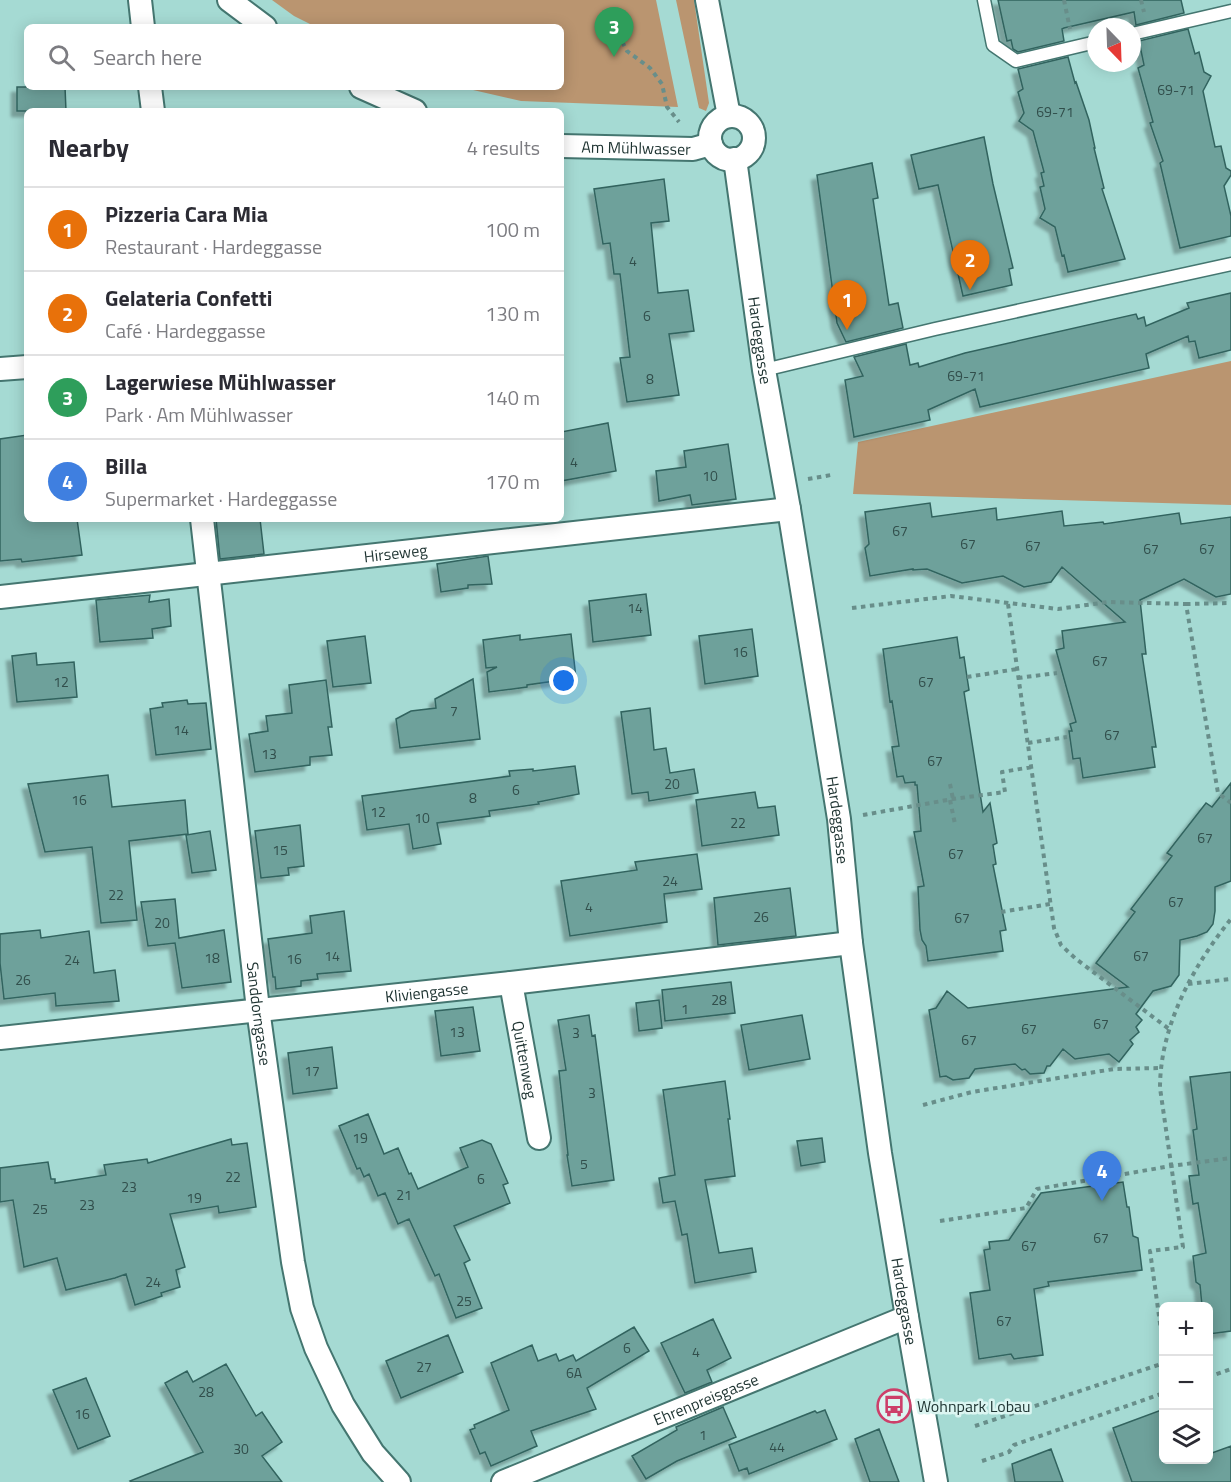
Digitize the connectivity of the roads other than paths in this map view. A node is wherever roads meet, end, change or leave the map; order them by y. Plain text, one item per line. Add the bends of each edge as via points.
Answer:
1 (140, 0) edge
2 (229, 0) edge
3 (707, 0) edge
4 (984, 0) edge
5 (1231, 11) edge
6 (143, 24) edge
7 (261, 24) edge
8 (1141, 32) edge
9 (1087, 44) edge
10 (150, 90) edge
11 (368, 90) edge
12 (153, 108) edge
13 (408, 108) edge
14 (729, 116) junction
15 (711, 144) junction
16 (564, 146) edge
17 (735, 159) junction
18 (1231, 264) edge
19 (24, 366) edge
20 (0, 369) edge
21 (764, 370) junction
22 (789, 509) junction
23 (202, 522) edge
24 (208, 574) junction
25 (0, 597) edge
26 (851, 944) junction
27 (511, 982) junction
28 (258, 1009) junction
29 (0, 1038) edge
30 (539, 1138) dead end
31 (907, 1317) junction
32 (399, 1482) edge
33 (504, 1482) edge
34 (936, 1482) edge

1 - 6 street
2 - 7 street
3 - 14 street
4 - 9 lane via 993,45 1017,61
5 - 8 lane
10 - 12 street
11 - 13 street
14 - 15 street via 712,129
14 - 17 street via 744,119 753,131 753,146
15 - 16 street, Am Mühlwasser via 693,149
15 - 17 street via 720,156
17 - 21 street, Hardeggasse
18 - 21 lane
19 - 20 street
21 - 22 street, Hardeggasse
22 - 24 street, Hirseweg
22 - 26 street, Hardeggasse via 839,819
23 - 24 street, Sanddorngasse
24 - 25 street, Hirseweg
24 - 28 street, Sanddorngasse
26 - 27 street, Kliviengasse
26 - 31 street, Hardeggasse
27 - 28 street, Kliviengasse
27 - 30 street, Quittenweg
28 - 29 street, Kliviengasse
28 - 32 street, Sanddorngasse via 292,1262 302,1308 343,1405 373,1453
31 - 33 street, Ehrenpreisgasse
31 - 34 street, Hardeggasse

